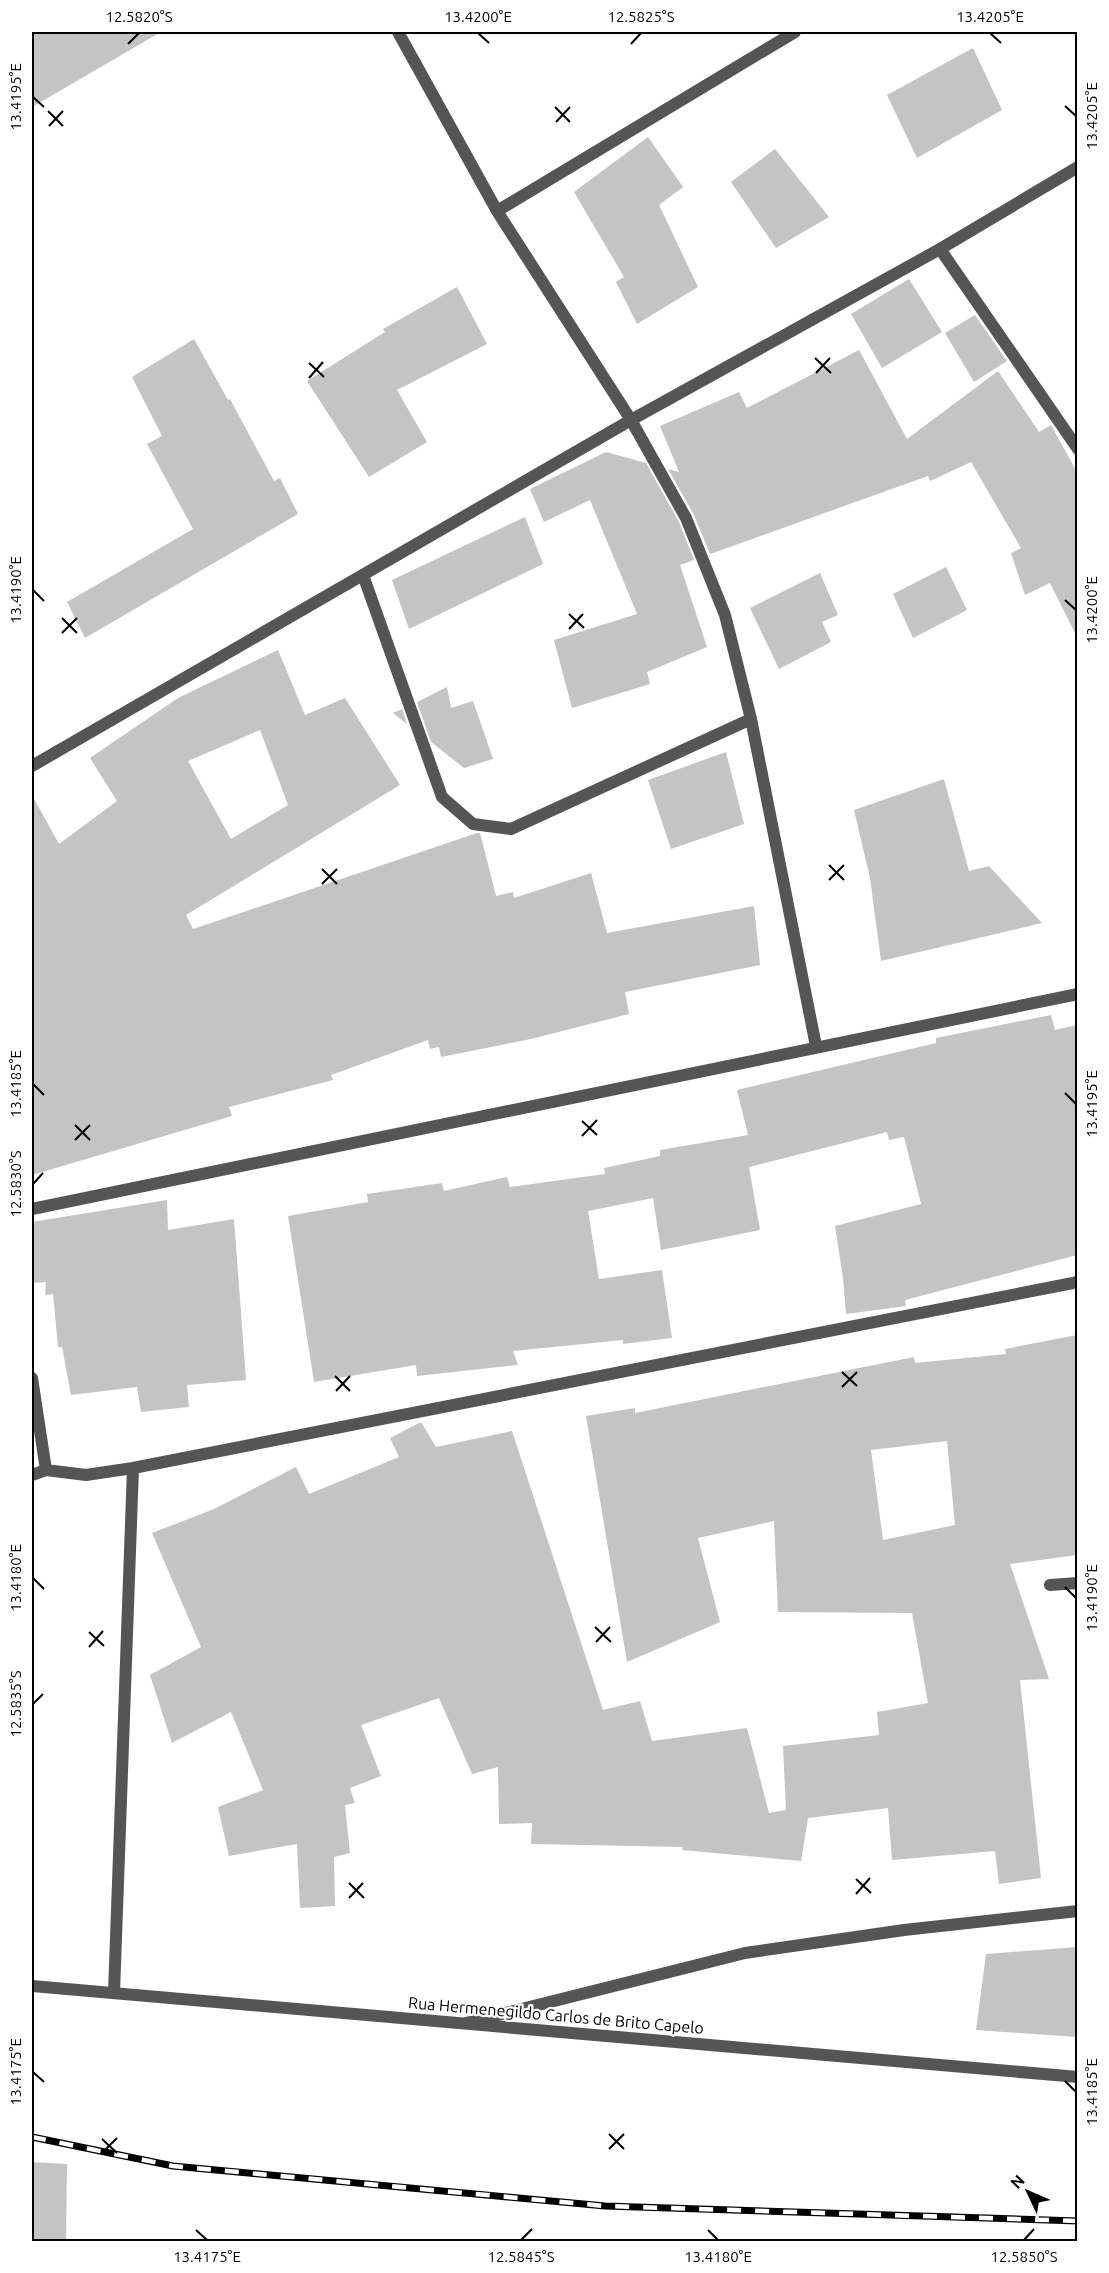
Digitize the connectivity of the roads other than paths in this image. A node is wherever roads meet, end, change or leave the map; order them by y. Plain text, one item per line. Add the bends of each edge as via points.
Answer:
1 (398, 32) edge
2 (795, 32) edge
3 (1077, 167) edge
4 (497, 211) junction
5 (940, 249) junction
6 (631, 420) junction
7 (1077, 449) edge
8 (363, 575) junction
9 (751, 719) junction
10 (32, 766) edge
11 (1077, 994) edge
12 (816, 1046) junction
13 (32, 1209) edge
14 (1077, 1282) edge
15 (32, 1378) edge
16 (133, 1468) junction
17 (46, 1470) junction
18 (32, 1475) edge
19 (1077, 1583) edge
20 (1050, 1585) dead end
21 (1077, 1911) edge
22 (32, 1986) edge
23 (114, 1993) junction
24 (464, 2024) junction
25 (1077, 2077) edge

1 - 4 street
2 - 4 street
3 - 5 street
4 - 6 street
5 - 6 street
5 - 7 street
6 - 8 street
6 - 9 street via 690,529 725,615
8 - 9 street via 442,797 473,824 511,829
8 - 10 street
9 - 12 street
11 - 12 street
12 - 13 street
14 - 16 street
15 - 17 street
16 - 17 street via 86,1475
16 - 23 street
17 - 18 street
19 - 20 street
21 - 24 street via 745,1953
22 - 23 street, Rua Hermenegildo Carlos de Brito Capelo
23 - 24 street, Rua Hermenegildo Carlos de Brito Capelo
24 - 25 street, Rua Hermenegildo Carlos de Brito Capelo

